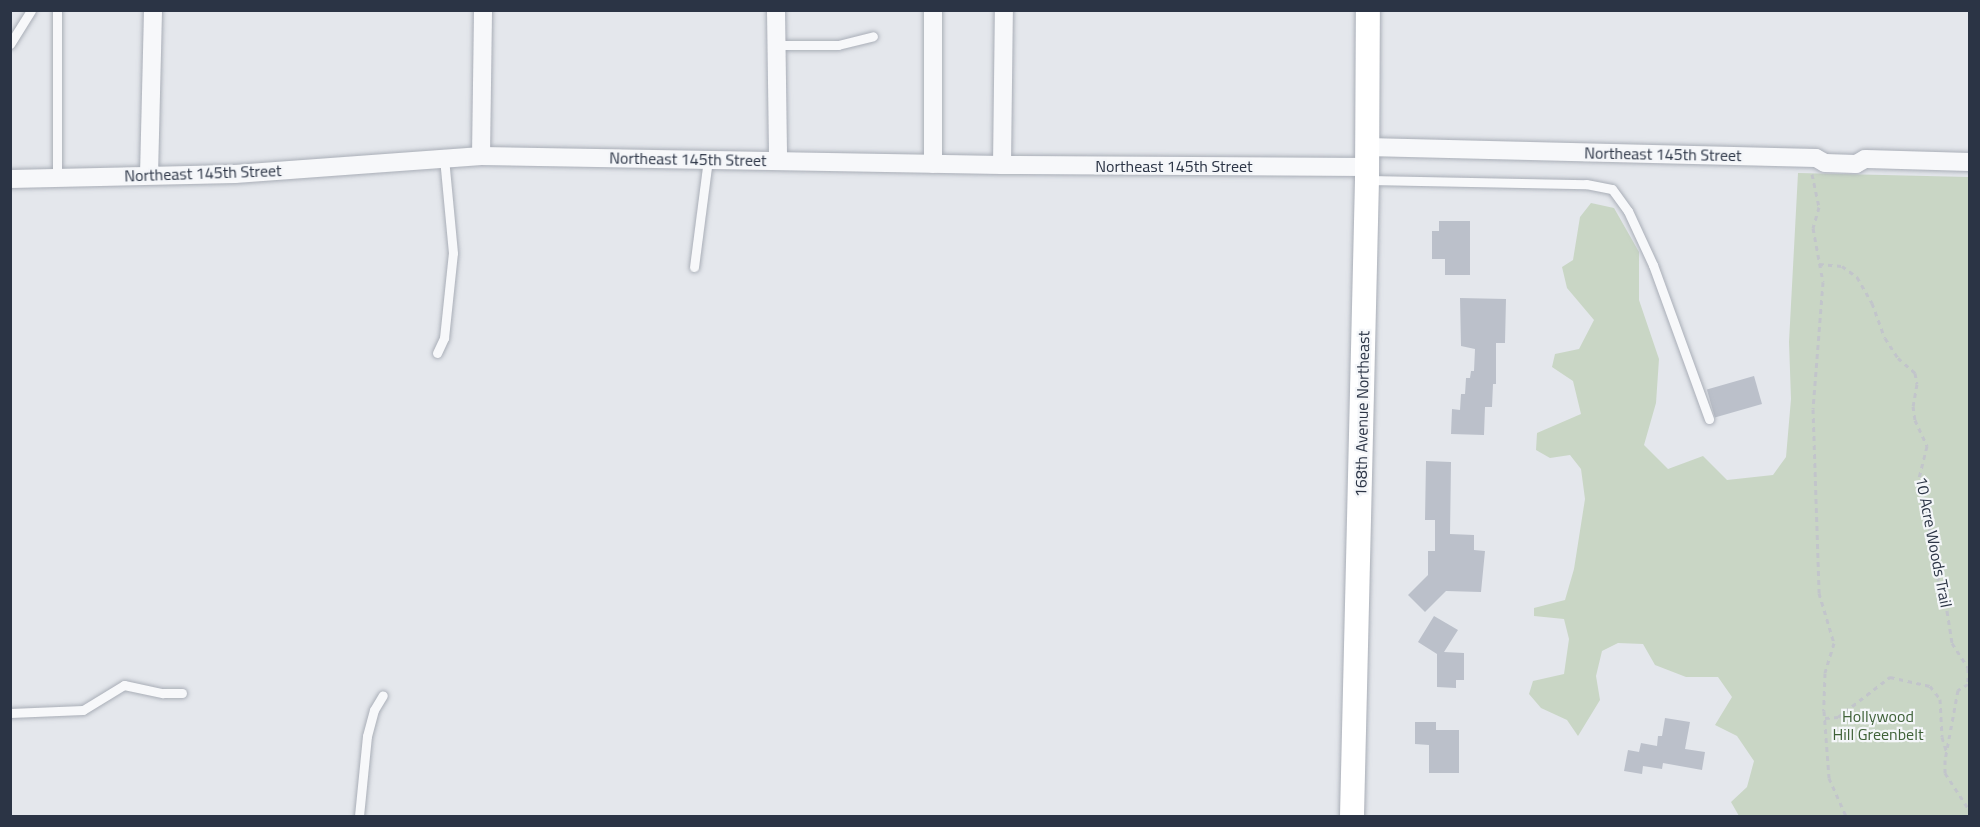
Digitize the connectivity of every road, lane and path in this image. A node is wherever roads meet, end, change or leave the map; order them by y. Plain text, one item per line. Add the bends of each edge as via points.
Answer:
1 (31, 10) edge
2 (57, 10) edge
3 (153, 10) edge
4 (483, 10) edge
5 (776, 10) edge
6 (933, 10) edge
7 (1004, 10) edge
8 (1368, 10) edge
9 (873, 36) dead end
10 (10, 44) edge
11 (777, 45) junction
12 (481, 156) junction
13 (444, 158) junction
14 (1812, 158) junction
15 (708, 159) junction
16 (778, 160) junction
17 (1970, 162) edge
18 (933, 164) junction
19 (1002, 165) junction
20 (1367, 165) junction
21 (149, 175) junction
22 (57, 178) junction
23 (10, 179) edge
24 (1820, 264) junction
25 (694, 267) dead end
26 (437, 353) dead end
27 (1709, 419) dead end
28 (182, 693) dead end
29 (383, 695) dead end
30 (10, 713) edge
31 (1825, 718) junction
32 (1947, 752) junction
33 (1970, 811) edge
34 (359, 816) edge
35 (1353, 816) edge
36 (1846, 816) edge

1 - 10 lane
2 - 22 lane
3 - 21 street
4 - 12 street
5 - 11 street
6 - 18 street
7 - 19 street
8 - 20 street, 168th Avenue Northeast
9 - 11 lane via 838,45
11 - 16 street
12 - 13 street, Northeast 145th Street
12 - 15 street, Northeast 145th Street
13 - 21 street, Northeast 145th Street via 235,174
13 - 26 lane via 453,253 444,338
14 - 17 street, Northeast 145th Street via 1824,153 1858,154 1866,159
14 - 20 street, Northeast 145th Street
14 - 24 path via 1819,207 1813,228
15 - 16 street, Northeast 145th Street
15 - 25 lane
16 - 18 street, Northeast 145th Street
18 - 19 street, Northeast 145th Street
19 - 20 street, Northeast 145th Street
20 - 27 lane via 1612,189 1628,211 1653,265
20 - 35 street, 168th Avenue Northeast
21 - 22 street, Northeast 145th Street
22 - 23 street, Northeast 145th Street
24 - 31 path via 1823,282 1813,410 1818,593 1834,643 1825,673
24 - 32 path, 10 Acre Woods Trail via 1842,266 1857,277 1885,338 1898,358 1915,373 1915,420 1927,446 1918,480 1927,508 1952,643 1968,668 1968,684 1958,690
28 - 30 lane via 124,685 83,710
29 - 34 lane via 367,736
31 - 32 path, 10 Acre Woods Trail via 1838,717 1890,677 1930,686 1940,699
31 - 36 path via 1829,778
32 - 33 path, 10 Acre Woods Trail via 1946,773

